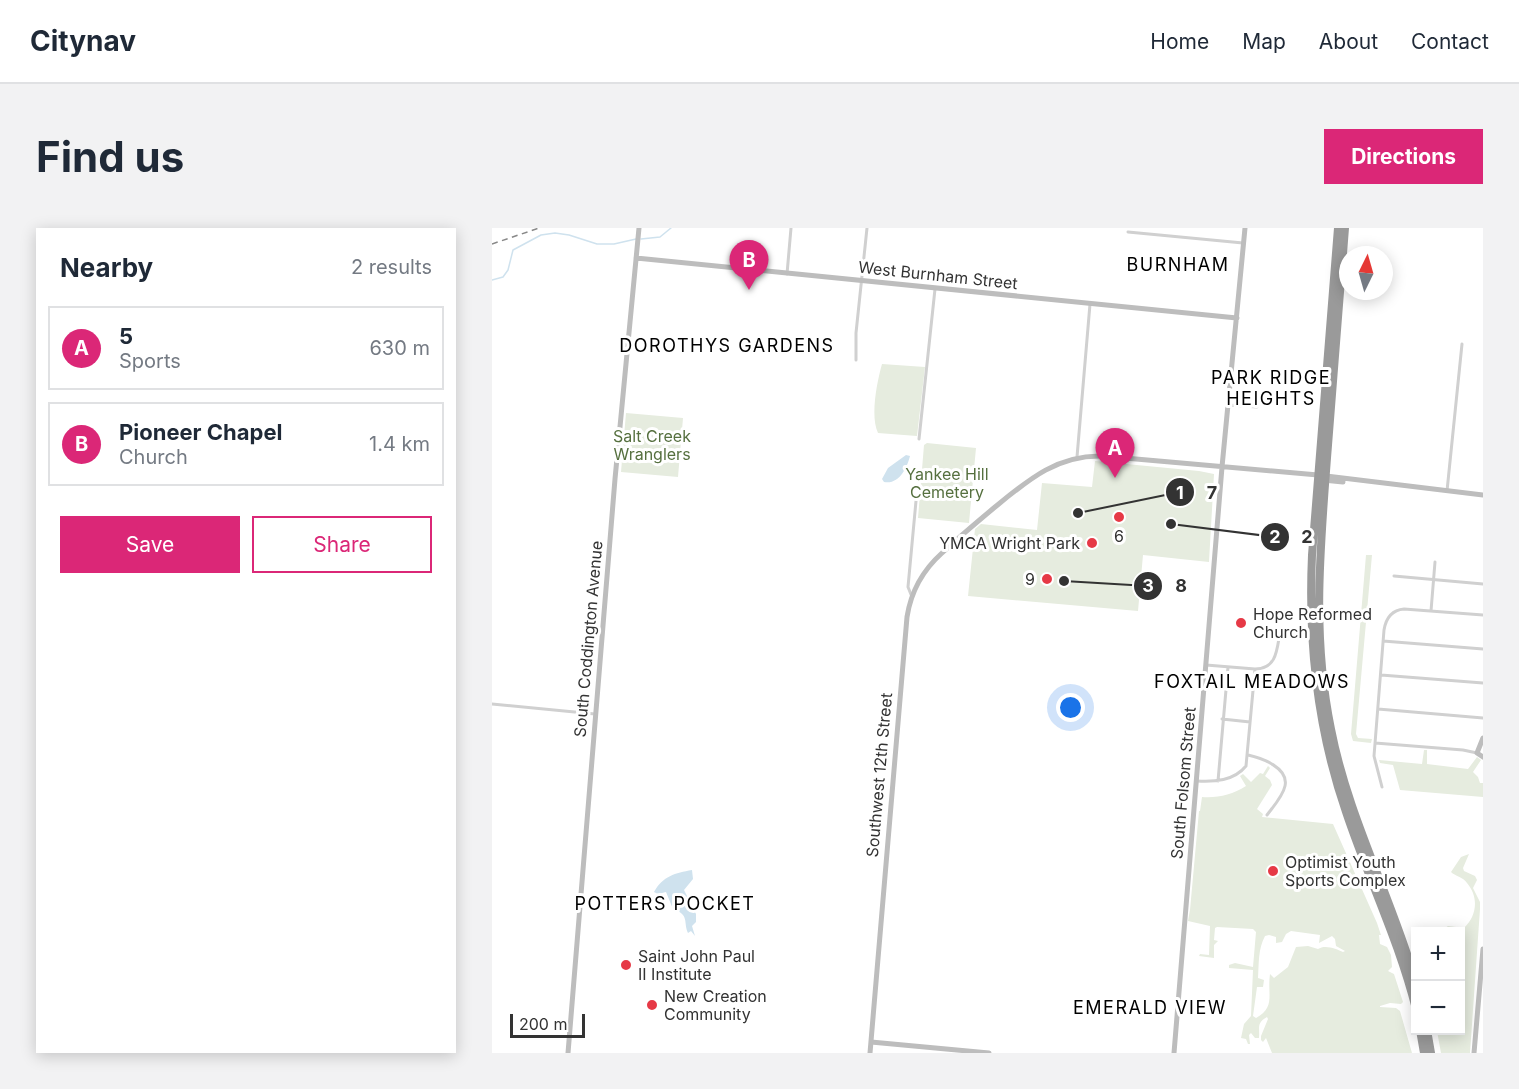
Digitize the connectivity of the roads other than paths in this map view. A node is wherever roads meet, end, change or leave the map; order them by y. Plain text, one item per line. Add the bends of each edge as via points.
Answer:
1 (791, 228) edge
2 (867, 228) edge
3 (1245, 228) edge
4 (1338, 228) edge
5 (1345, 228) edge
6 (638, 230) edge
7 (1128, 232) dead end
8 (1244, 243) junction
9 (636, 258) junction
10 (787, 274) junction
11 (862, 281) junction
12 (936, 289) junction
13 (1090, 304) junction
14 (1237, 318) junction
15 (1462, 344) dead end
16 (856, 360) dead end
17 (1229, 405) junction
18 (1257, 407) dead end
19 (919, 439) dead end
20 (1077, 458) junction
21 (1222, 467) junction
22 (1322, 478) junction
23 (1447, 491) junction
24 (1483, 495) edge
25 (916, 501) dead end
26 (1435, 562) dead end
27 (1395, 576) dead end
28 (1434, 580) junction
29 (1483, 584) edge
30 (912, 597) junction
31 (1431, 611) junction
32 (1483, 615) edge
33 (1280, 632) dead end
34 (1383, 641) junction
35 (1483, 649) edge
36 (1206, 665) junction
37 (1228, 667) junction
38 (1255, 669) junction
39 (1381, 675) junction
40 (1483, 683) edge
41 (492, 705) edge
42 (1378, 709) junction
43 (595, 714) junction
44 (1483, 718) edge
45 (1222, 719) junction
46 (1251, 723) junction
47 (1483, 738) edge
48 (1375, 743) junction
49 (1477, 753) junction
50 (1248, 755) junction
51 (1483, 757) edge
52 (1197, 781) junction
53 (1218, 781) junction
54 (1382, 787) dead end
55 (1267, 815) dead end
56 (1483, 949) edge
57 (1416, 981) edge
58 (1411, 993) edge
59 (1421, 1035) edge
60 (1428, 1035) edge
61 (871, 1042) junction
62 (568, 1053) edge
63 (870, 1053) edge
64 (989, 1053) edge
65 (1174, 1053) edge
66 (1425, 1053) edge
67 (1431, 1053) edge
68 (1474, 1053) edge

1 - 10 street
2 - 11 street
3 - 8 street, South Folsom Street
4 - 22 highway
5 - 22 highway
6 - 9 street, South Coddington Avenue
7 - 8 street
8 - 14 street, South Folsom Street
9 - 10 street, West Burnham Street
9 - 43 street, South Coddington Avenue
10 - 11 street, West Burnham Street
11 - 12 street, West Burnham Street
11 - 16 street
12 - 13 street, West Burnham Street
12 - 19 street
13 - 14 street, West Burnham Street
13 - 20 street
14 - 17 street, South Folsom Street
15 - 23 street
17 - 18 street
17 - 21 street, South Folsom Street
20 - 21 street via 1102,456
20 - 30 street via 1037,474 947,548 925,571
21 - 22 street
21 - 36 street, South Folsom Street
22 - 23 street
22 - 57 highway via 1319,645 1334,748 1353,812
22 - 58 highway via 1311,595 1321,718 1345,811
23 - 24 street
25 - 30 street, Southwest 12th Street via 908,587
26 - 28 street
27 - 28 street
28 - 29 street
28 - 31 street
30 - 61 street, Southwest 12th Street via 907,617
31 - 32 street
31 - 34 street via 1404,609 1390,615
33 - 38 street via 1274,660 1267,667
34 - 35 street
34 - 39 street
36 - 37 street
36 - 52 street, South Folsom Street
37 - 38 street
37 - 45 street
38 - 46 street
39 - 40 street
39 - 42 street
41 - 43 street
42 - 44 street
42 - 48 street
43 - 62 street, South Coddington Avenue
45 - 46 street
45 - 53 street
46 - 50 street
47 - 49 street
48 - 49 street
48 - 54 street via 1374,756
49 - 51 street
50 - 53 street via 1242,771
50 - 55 street via 1272,765 1284,778 1284,788
52 - 53 street
52 - 65 street, South Folsom Street
56 - 68 street
59 - 66 highway
60 - 67 highway
61 - 63 street, Southwest 12th Street
61 - 64 street

